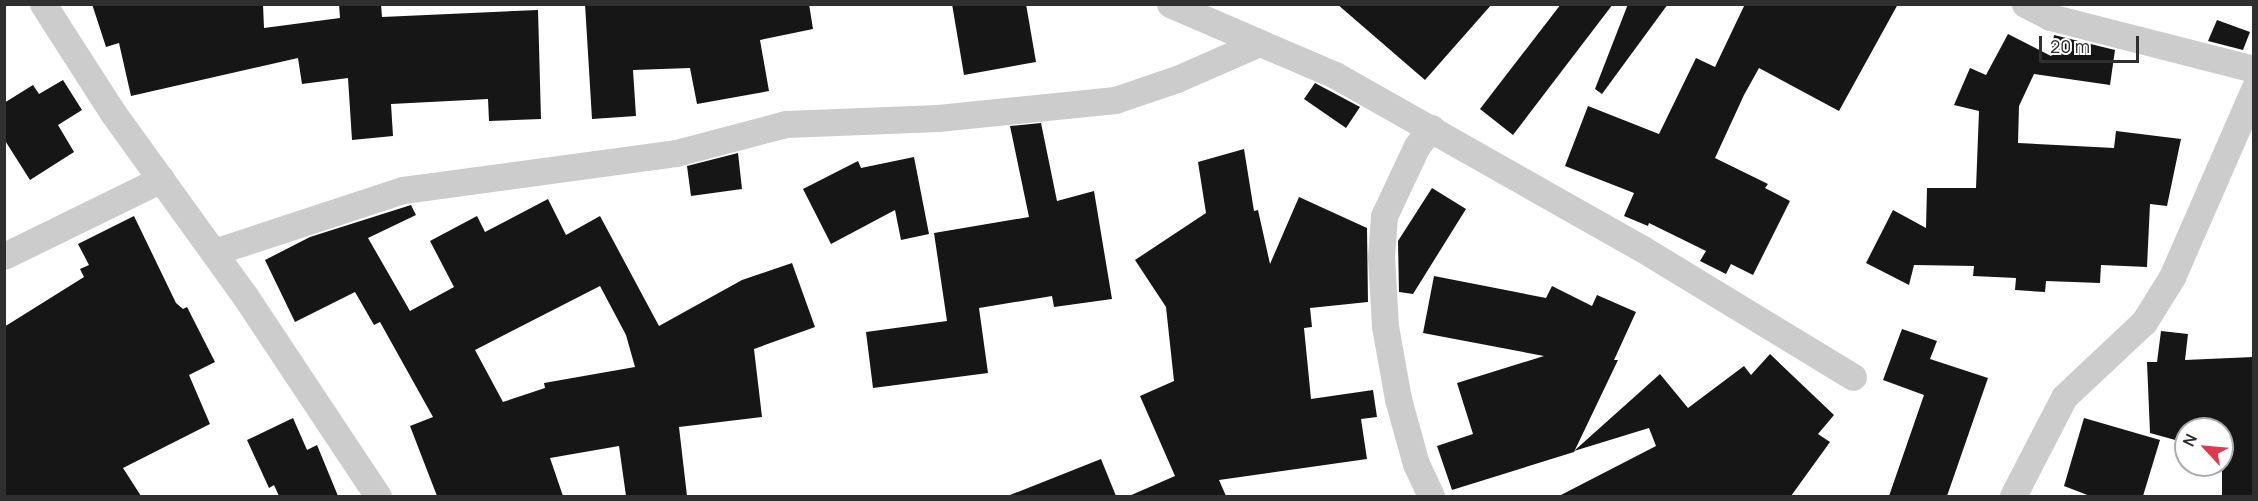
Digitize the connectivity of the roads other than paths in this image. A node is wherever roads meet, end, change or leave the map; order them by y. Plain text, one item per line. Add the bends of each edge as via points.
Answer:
1 (43, 4) edge
2 (1170, 4) edge
3 (2025, 4) edge
4 (1259, 43) junction
5 (2253, 69) edge
6 (2253, 89) edge
7 (1431, 128) junction
8 (161, 179) junction
9 (214, 252) junction
10 (4, 256) edge
11 (1853, 377) dead end
12 (378, 496) edge
13 (1431, 496) edge
14 (2013, 496) edge

1 - 8 street
2 - 4 street
3 - 5 street via 2050,17
4 - 7 street via 1335,75
4 - 9 street via 1178,79 1115,100 938,118 786,124 676,153 403,190
6 - 14 street via 2172,277 2144,322 2064,397
7 - 11 street via 1641,248
7 - 13 street via 1417,146 1384,216 1381,257 1385,326 1398,399 1416,464
8 - 9 street
8 - 10 street
9 - 12 street

